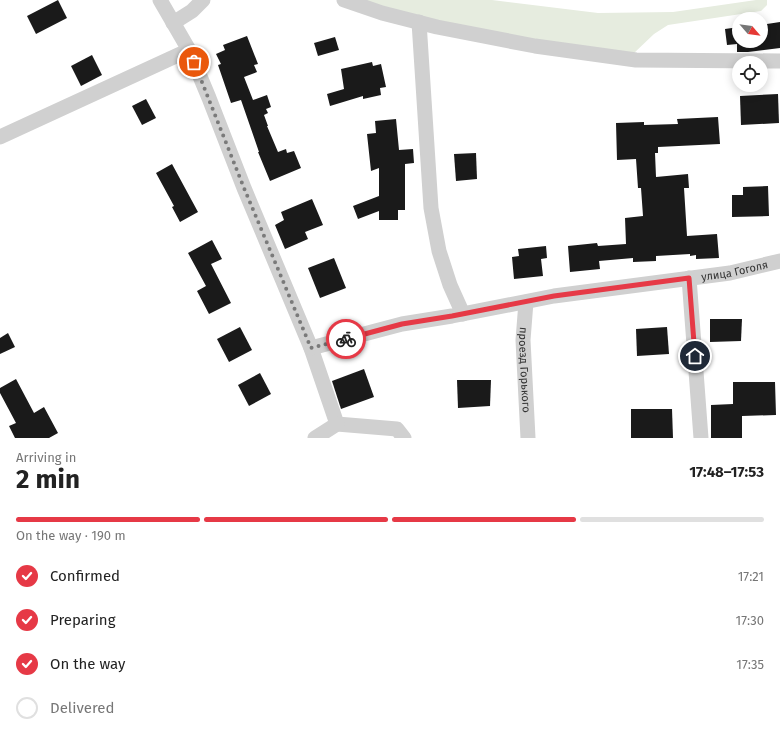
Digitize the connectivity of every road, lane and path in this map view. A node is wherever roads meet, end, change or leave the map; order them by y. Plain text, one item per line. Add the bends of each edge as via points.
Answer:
1 (160, 0) edge
2 (203, 0) edge
3 (344, 0) edge
4 (420, 22) junction
5 (173, 23) junction
6 (189, 50) junction
7 (780, 61) edge
8 (0, 137) edge
9 (780, 261) edge
10 (689, 278) junction
11 (526, 302) junction
12 (463, 314) junction
13 (311, 348) junction
14 (336, 424) junction
15 (315, 438) edge
16 (404, 438) edge
17 (528, 438) edge
18 (701, 438) edge

1 - 5 street
2 - 5 street via 192,11
3 - 4 street
4 - 7 street via 534,46 636,60
4 - 12 street via 431,208 439,251
5 - 6 street
6 - 8 street
6 - 13 street
9 - 10 street, улица Гоголя via 730,273
10 - 11 street, улица Гоголя
10 - 18 street
11 - 12 street, улица Гоголя
11 - 17 street, проезд Горького via 523,340
12 - 13 street, улица Гоголя via 402,324
13 - 14 street
14 - 15 street
14 - 16 street via 397,429

